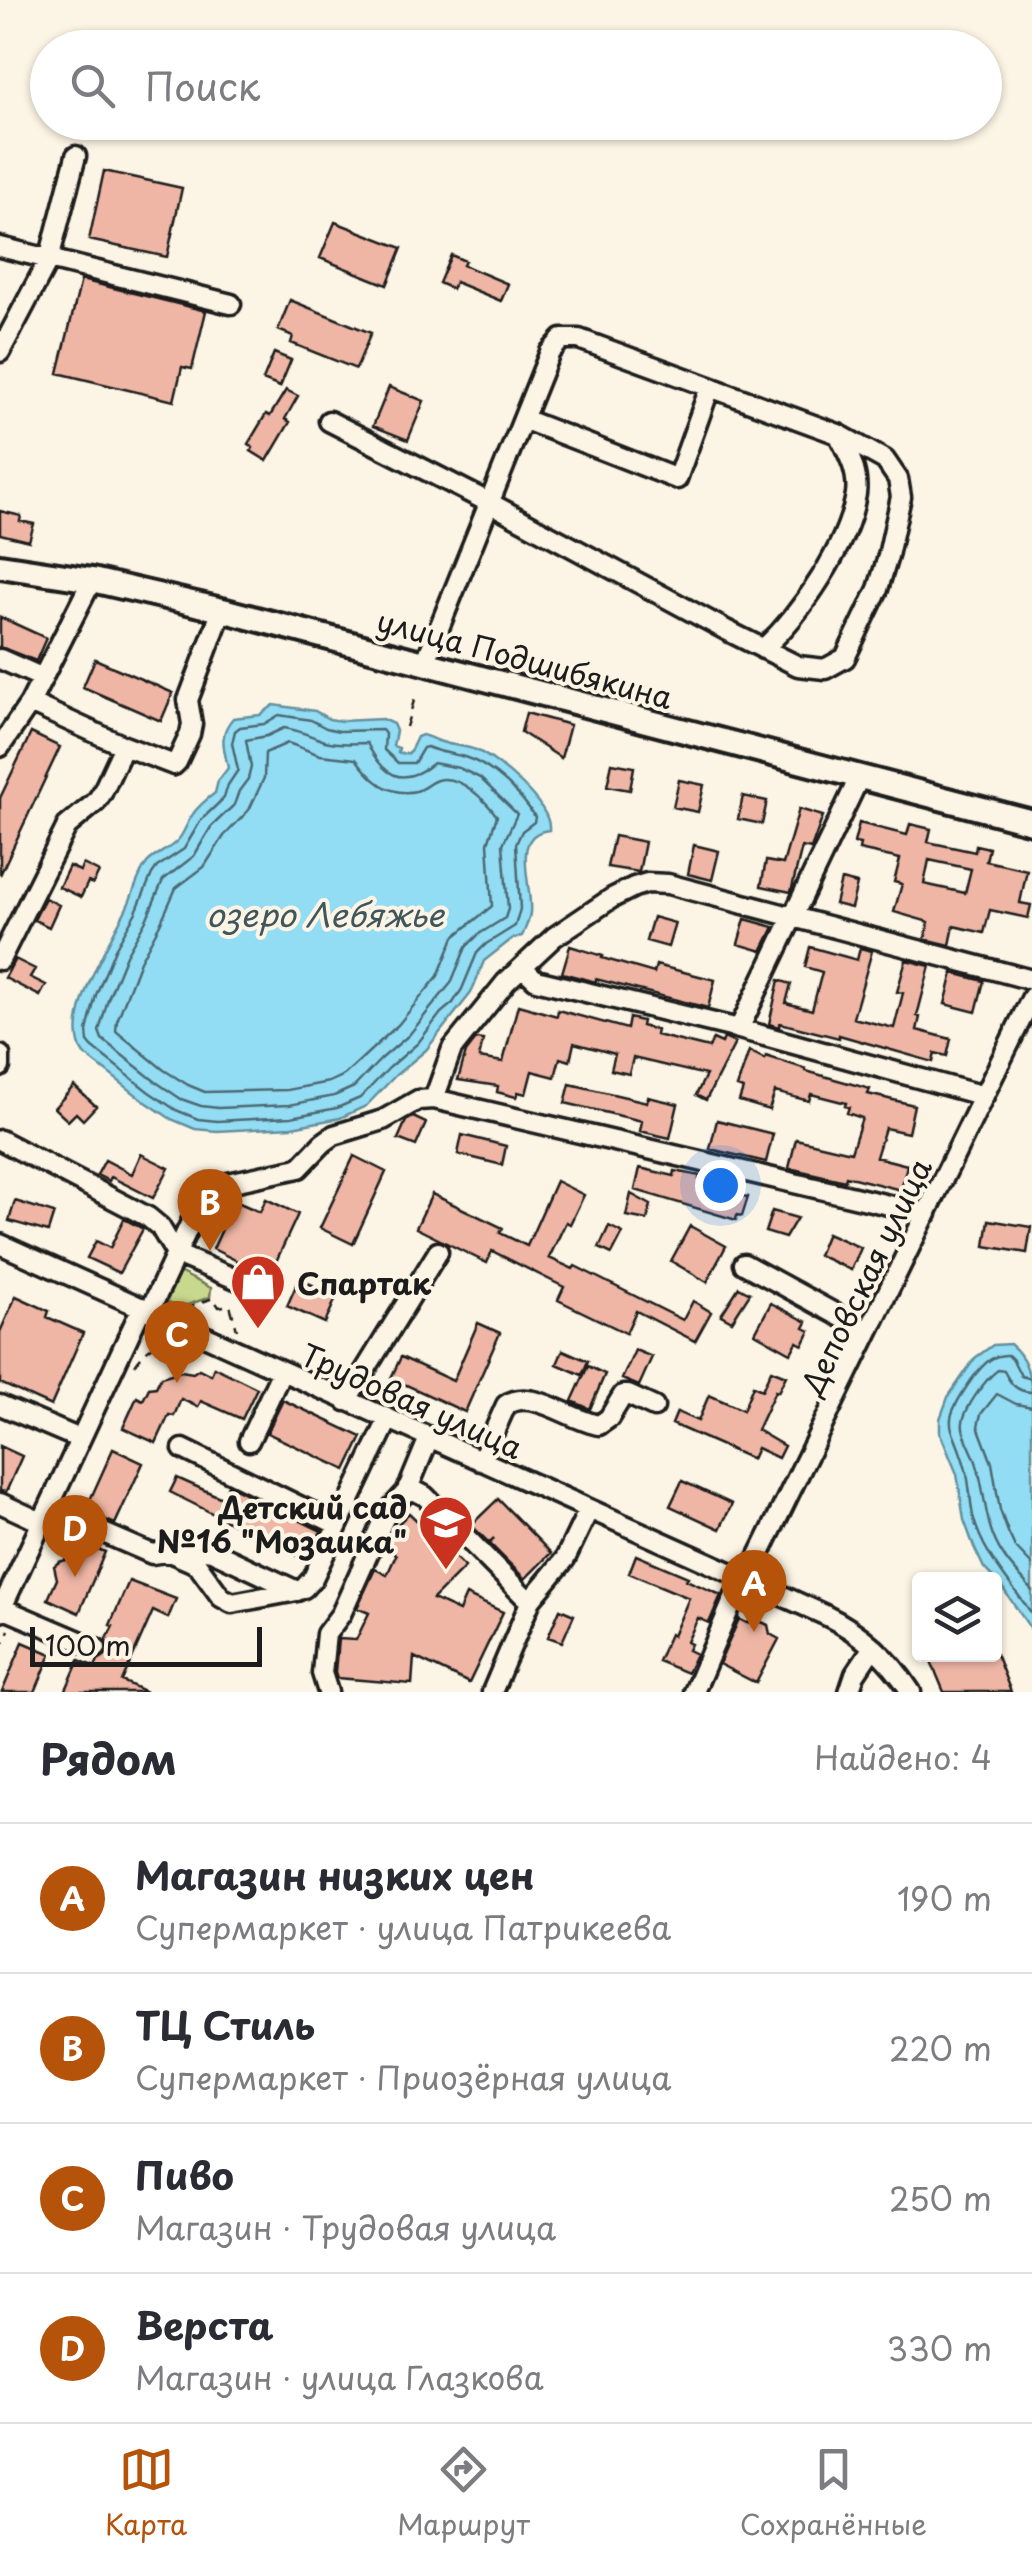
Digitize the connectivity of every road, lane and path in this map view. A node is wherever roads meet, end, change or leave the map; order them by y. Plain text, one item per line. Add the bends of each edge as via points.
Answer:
1 (76, 156) dead end
2 (0, 247) edge
3 (49, 259) junction
4 (231, 304) dead end
5 (0, 350) edge
6 (710, 387) junction
7 (523, 418) junction
8 (329, 421) dead end
9 (838, 434) junction
10 (490, 502) junction
11 (0, 566) edge
12 (92, 580) junction
13 (222, 610) junction
14 (764, 649) junction
15 (0, 660) edge
16 (425, 663) junction
17 (43, 678) junction
18 (416, 694) dead end
19 (30, 702) junction
20 (406, 728) dead end
21 (124, 746) junction
22 (0, 747) edge
23 (860, 776) junction
24 (1032, 822) edge
25 (792, 917) junction
26 (0, 960) edge
27 (522, 967) junction
28 (1032, 980) edge
29 (1032, 997) edge
30 (739, 1028) junction
31 (0, 1054) edge
32 (0, 1068) edge
33 (984, 1096) junction
34 (434, 1099) junction
35 (0, 1140) edge
36 (927, 1214) junction
37 (0, 1244) edge
38 (438, 1252) dead end
39 (176, 1254) junction
40 (744, 1264) dead end
41 (262, 1290) dead end
42 (146, 1309) junction
43 (179, 1312) dead end
44 (237, 1330) dead end
45 (867, 1330) junction
46 (282, 1371) junction
47 (346, 1401) junction
48 (0, 1405) edge
49 (654, 1407) dead end
50 (388, 1420) junction
51 (429, 1438) junction
52 (80, 1440) junction
53 (249, 1441) dead end
54 (183, 1449) dead end
55 (481, 1461) junction
56 (408, 1487) junction
57 (0, 1503) edge
58 (588, 1509) junction
59 (44, 1516) junction
60 (338, 1524) junction
61 (169, 1552) junction
62 (745, 1578) junction
63 (297, 1591) junction
64 (531, 1600) junction
65 (1, 1610) edge
66 (873, 1647) junction
67 (96, 1648) dead end
68 (328, 1692) edge
69 (492, 1692) edge
70 (694, 1692) edge
71 (849, 1692) edge
72 (911, 1692) edge

1 - 3 street
2 - 3 street
3 - 4 street
3 - 5 street
6 - 7 street via 579,339 562,339 550,352
6 - 7 street via 677,479
6 - 9 street
7 - 10 street
8 - 10 street
9 - 14 street via 853,462 857,492 846,529 805,602
9 - 14 street via 885,460 898,478 901,496 878,589 845,658 825,669 798,666
10 - 14 street
10 - 16 street
11 - 12 main road, улица Подшибякина
12 - 13 main road, улица Подшибякина
12 - 17 street
13 - 16 main road, улица Подшибякина
13 - 21 street via 188,700 192,724 177,762
15 - 17 street
16 - 23 main road, улица Подшибякина
17 - 19 street
18 - 20 path
19 - 21 street
19 - 22 street
21 - 26 street via 96,802 67,826
23 - 24 main road, улица Подшибякина
23 - 25 street
25 - 27 street via 647,883 564,930
25 - 28 street
25 - 30 street
27 - 30 street via 536,980
27 - 34 street via 452,1049
29 - 33 street, Деповская улица
30 - 33 street
31 - 32 street
33 - 36 street, Деповская улица
34 - 36 street
34 - 39 street via 334,1135 299,1168 210,1187
35 - 39 street via 148,1217
36 - 45 street, Деповская улица
37 - 42 street, Трудовая улица
38 - 47 street
39 - 41 street
39 - 42 street
40 - 45 street
42 - 46 street, Трудовая улица
42 - 52 street
43 - 44 path via 213,1298 219,1306 230,1305
45 - 62 street, Деповская улица
46 - 47 street, Трудовая улица
46 - 53 street
47 - 50 street, Трудовая улица
48 - 52 street
49 - 55 street via 623,1395 599,1426 530,1399 514,1400
50 - 51 street, Трудовая улица
50 - 60 street
51 - 55 street, Трудовая улица
51 - 56 street
52 - 59 street
54 - 60 street
55 - 58 street, Трудовая улица
56 - 64 street
56 - 68 street via 386,1514 342,1614 326,1634 322,1673
57 - 59 street
58 - 62 street, Трудовая улица
58 - 64 street via 565,1560
59 - 61 street via 152,1554
59 - 65 street
60 - 63 street via 313,1578
61 - 63 street via 212,1551
61 - 63 street via 197,1564 232,1603
62 - 66 street, Трудовая улица via 837,1621
62 - 70 street, Деповская улица
64 - 69 street
65 - 67 street
66 - 71 street
66 - 72 street, Трудовая улица

